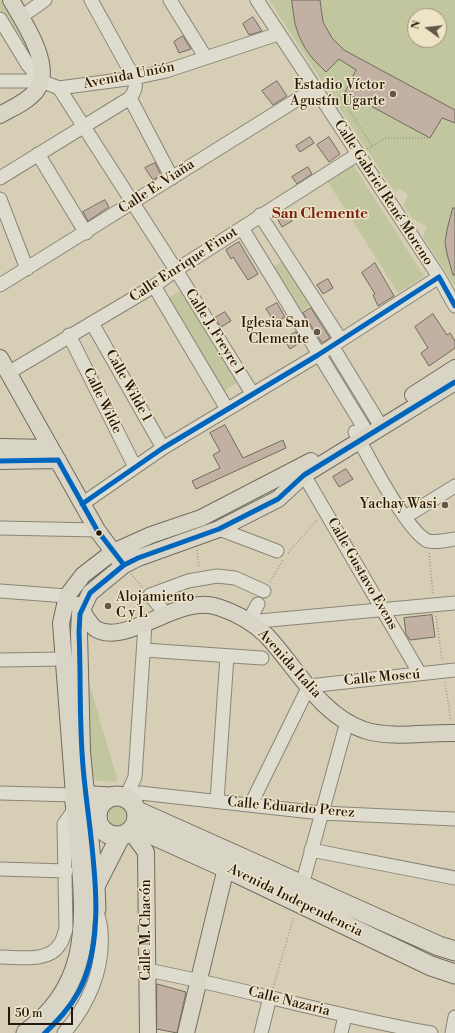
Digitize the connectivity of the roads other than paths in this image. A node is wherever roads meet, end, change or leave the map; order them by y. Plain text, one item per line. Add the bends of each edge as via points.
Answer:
1 (11, 0) edge
2 (45, 0) edge
3 (92, 0) edge
4 (170, 0) edge
5 (257, 0) edge
6 (21, 16) junction
7 (0, 19) edge
8 (278, 34) junction
9 (206, 58) junction
10 (134, 78) junction
11 (0, 81) edge
12 (41, 81) junction
13 (59, 88) junction
14 (314, 89) junction
15 (130, 98) junction
16 (0, 115) edge
17 (84, 126) junction
18 (38, 154) junction
19 (358, 154) junction
20 (0, 178) edge
21 (172, 178) junction
22 (0, 199) edge
23 (132, 204) junction
24 (260, 215) junction
25 (242, 228) junction
26 (86, 233) junction
27 (27, 269) junction
28 (176, 270) junction
29 (439, 277) junction
30 (0, 285) edge
31 (154, 286) junction
32 (455, 306) edge
33 (92, 323) junction
34 (69, 335) junction
35 (336, 343) junction
36 (318, 355) junction
37 (0, 358) edge
38 (455, 368) edge
39 (7, 378) edge
40 (455, 382) edge
41 (250, 397) junction
42 (232, 409) junction
43 (368, 430) junction
44 (0, 448) edge
45 (163, 448) junction
46 (54, 454) junction
47 (0, 461) edge
48 (135, 467) junction
49 (303, 471) junction
50 (455, 486) edge
51 (82, 504) junction
52 (405, 517) junction
53 (0, 528) edge
54 (219, 529) junction
55 (97, 530) junction
56 (455, 539) edge
57 (278, 551) dead end
58 (113, 552) junction
59 (132, 552) tunnel mouth
60 (124, 565) junction
61 (0, 591) edge
62 (264, 592) road end
63 (455, 603) edge
64 (258, 604) dead end
65 (74, 605) junction
66 (383, 610) junction
67 (165, 613) junction
68 (248, 622) junction
69 (144, 624) junction
70 (95, 628) junction
71 (79, 632) junction
72 (144, 650) junction
73 (227, 656) junction
74 (262, 658) dead end
75 (62, 659) junction
76 (0, 660) edge
77 (449, 671) edge
78 (420, 674) junction
79 (309, 686) junction
80 (73, 695) junction
81 (347, 722) junction
82 (454, 733) edge
83 (70, 738) junction
84 (82, 752) junction
85 (0, 793) edge
86 (218, 801) junction
87 (80, 802) junction
88 (251, 804) junction
89 (321, 812) junction
90 (127, 814) junction
91 (455, 816) edge
92 (99, 826) junction
93 (311, 850) junction
94 (226, 868) junction
95 (0, 869) edge
96 (66, 871) junction
97 (455, 878) edge
98 (95, 886) junction
99 (300, 894) junction
100 (96, 908) junction
101 (455, 951) edge
102 (0, 957) edge
103 (147, 970) junction
104 (455, 974) edge
105 (199, 980) junction
106 (270, 997) junction
107 (345, 1016) junction
108 (455, 1017) edge
109 (26, 1033) edge
110 (45, 1033) edge
111 (64, 1033) edge
112 (148, 1033) edge
113 (186, 1033) edge
114 (261, 1033) edge
115 (341, 1033) edge
116 (426, 1033) edge
117 (452, 1033) edge

1 - 6 main road
2 - 6 street
3 - 10 street
4 - 9 street
5 - 8 street, Calle Gabriel René Moreno
6 - 12 main road via 38,52 42,66
7 - 12 street via 28,65
8 - 9 street, Avenida Unión
8 - 14 street, Calle Gabriel René Moreno
9 - 10 street, Avenida Unión
10 - 13 street, Avenida Unión
10 - 15 street via 136,85
11 - 12 street, Avenida Unión
12 - 13 street, Avenida Unión
12 - 16 main road via 29,99
13 - 17 street, Calle J. Freyre 1
14 - 19 street, Calle Gabriel René Moreno
14 - 21 street, Calle E. Viaña
15 - 17 street
15 - 21 street
17 - 18 street
17 - 23 street, Calle J. Freyre 1
18 - 20 street
18 - 26 street
19 - 24 street, Calle Enrique Finot
19 - 29 street, Calle Gabriel René Moreno
21 - 23 street, Calle E. Viaña
22 - 27 street
23 - 26 street, Calle E. Viaña
23 - 28 street, Calle J. Freyre 1
24 - 25 street, Calle Enrique Finot
24 - 35 street
25 - 28 street, Calle Enrique Finot
25 - 36 street
26 - 27 street, Calle E. Viaña
27 - 30 street, Calle E. Viaña
28 - 31 street, Calle Enrique Finot
28 - 41 street, Calle J. Freyre 1
29 - 32 street, Calle Gabriel René Moreno
29 - 35 street
31 - 33 street, Calle Enrique Finot
31 - 42 street, Calle J. Freyre 1
33 - 34 street, Calle Enrique Finot
33 - 45 street, Calle Wilde 1
34 - 39 street, Calle Enrique Finot
34 - 48 street, Calle Wilde
35 - 36 street
35 - 43 street
36 - 41 street
36 - 43 street
37 - 39 main road
38 - 43 main road
39 - 46 main road
40 - 43 main road
41 - 42 street
42 - 45 street
43 - 49 main road
43 - 52 street
44 - 46 main road
45 - 48 street
46 - 47 main road
46 - 51 main road
48 - 51 street
49 - 54 main road via 278,499
49 - 58 main road via 200,518 151,535
49 - 59 main road via 209,524
49 - 66 street, Calle Gustavo Evens
50 - 52 street
51 - 55 main road
52 - 56 street via 421,537 428,541
53 - 55 street
54 - 57 street
54 - 60 main road
55 - 58 main road
58 - 60 main road
58 - 65 main road via 84,575
60 - 65 main road
61 - 65 street
62 - 67 street via 235,578 199,578 150,595
63 - 66 street
64 - 68 street
65 - 70 main road
65 - 71 main road
65 - 75 main road via 60,623
65 - 80 main road
66 - 68 street
66 - 78 street, Calle Gustavo Evens
67 - 68 main road, Avenida Italia via 192,606 213,605 233,612
67 - 69 main road, Avenida Italia
68 - 79 main road, Avenida Italia via 266,635
69 - 70 main road, Avenida Italia via 118,632 105,632
69 - 72 street
70 - 71 main road via 84,628
71 - 84 main road
72 - 73 street
72 - 90 street via 135,777
73 - 74 street
73 - 86 street
75 - 76 street
75 - 83 main road
77 - 78 street, Calle Moscú
78 - 79 street, Calle Moscú
79 - 81 main road, Avenida Italia via 335,714
79 - 88 street
80 - 83 main road
80 - 84 main road
81 - 82 main road, Avenida Italia via 377,733
81 - 89 street
83 - 87 main road
84 - 87 main road
85 - 87 street
86 - 88 street, Calle Eduardo Perez
86 - 90 street, Calle Eduardo Perez via 140,793
87 - 90 highway, Calle Eduardo Perez
87 - 92 main road
87 - 96 street via 64,824
87 - 98 main road
87 - 109 highway via 84,917 79,959 70,983 55,1007
88 - 89 street, Calle Eduardo Perez
89 - 91 street, Calle Eduardo Perez
89 - 93 street
90 - 92 highway via 108,834
90 - 92 highway via 102,802 97,814
90 - 94 highway, Avenida Independencia
90 - 98 highway
90 - 99 highway, Avenida Independencia
90 - 103 main road, Calle M. Chacón via 146,852
93 - 97 street
93 - 99 street
94 - 99 highway, Avenida Independencia
94 - 105 main road
95 - 96 street
96 - 102 street via 66,929 60,944 51,953 38,957
98 - 100 highway
99 - 101 highway, Avenida Independencia
99 - 104 highway, Avenida Independencia via 431,966
100 - 110 highway via 92,956 82,984 69,1009
100 - 111 street via 101,931 100,963 89,997
103 - 105 street, Calle Nazaria
103 - 112 main road, Calle M. Chacón
105 - 106 street, Calle Nazaria
105 - 113 main road
106 - 107 street, Calle Nazaria
106 - 114 street
107 - 115 street
107 - 116 street, Calle Nazaria
108 - 117 street

